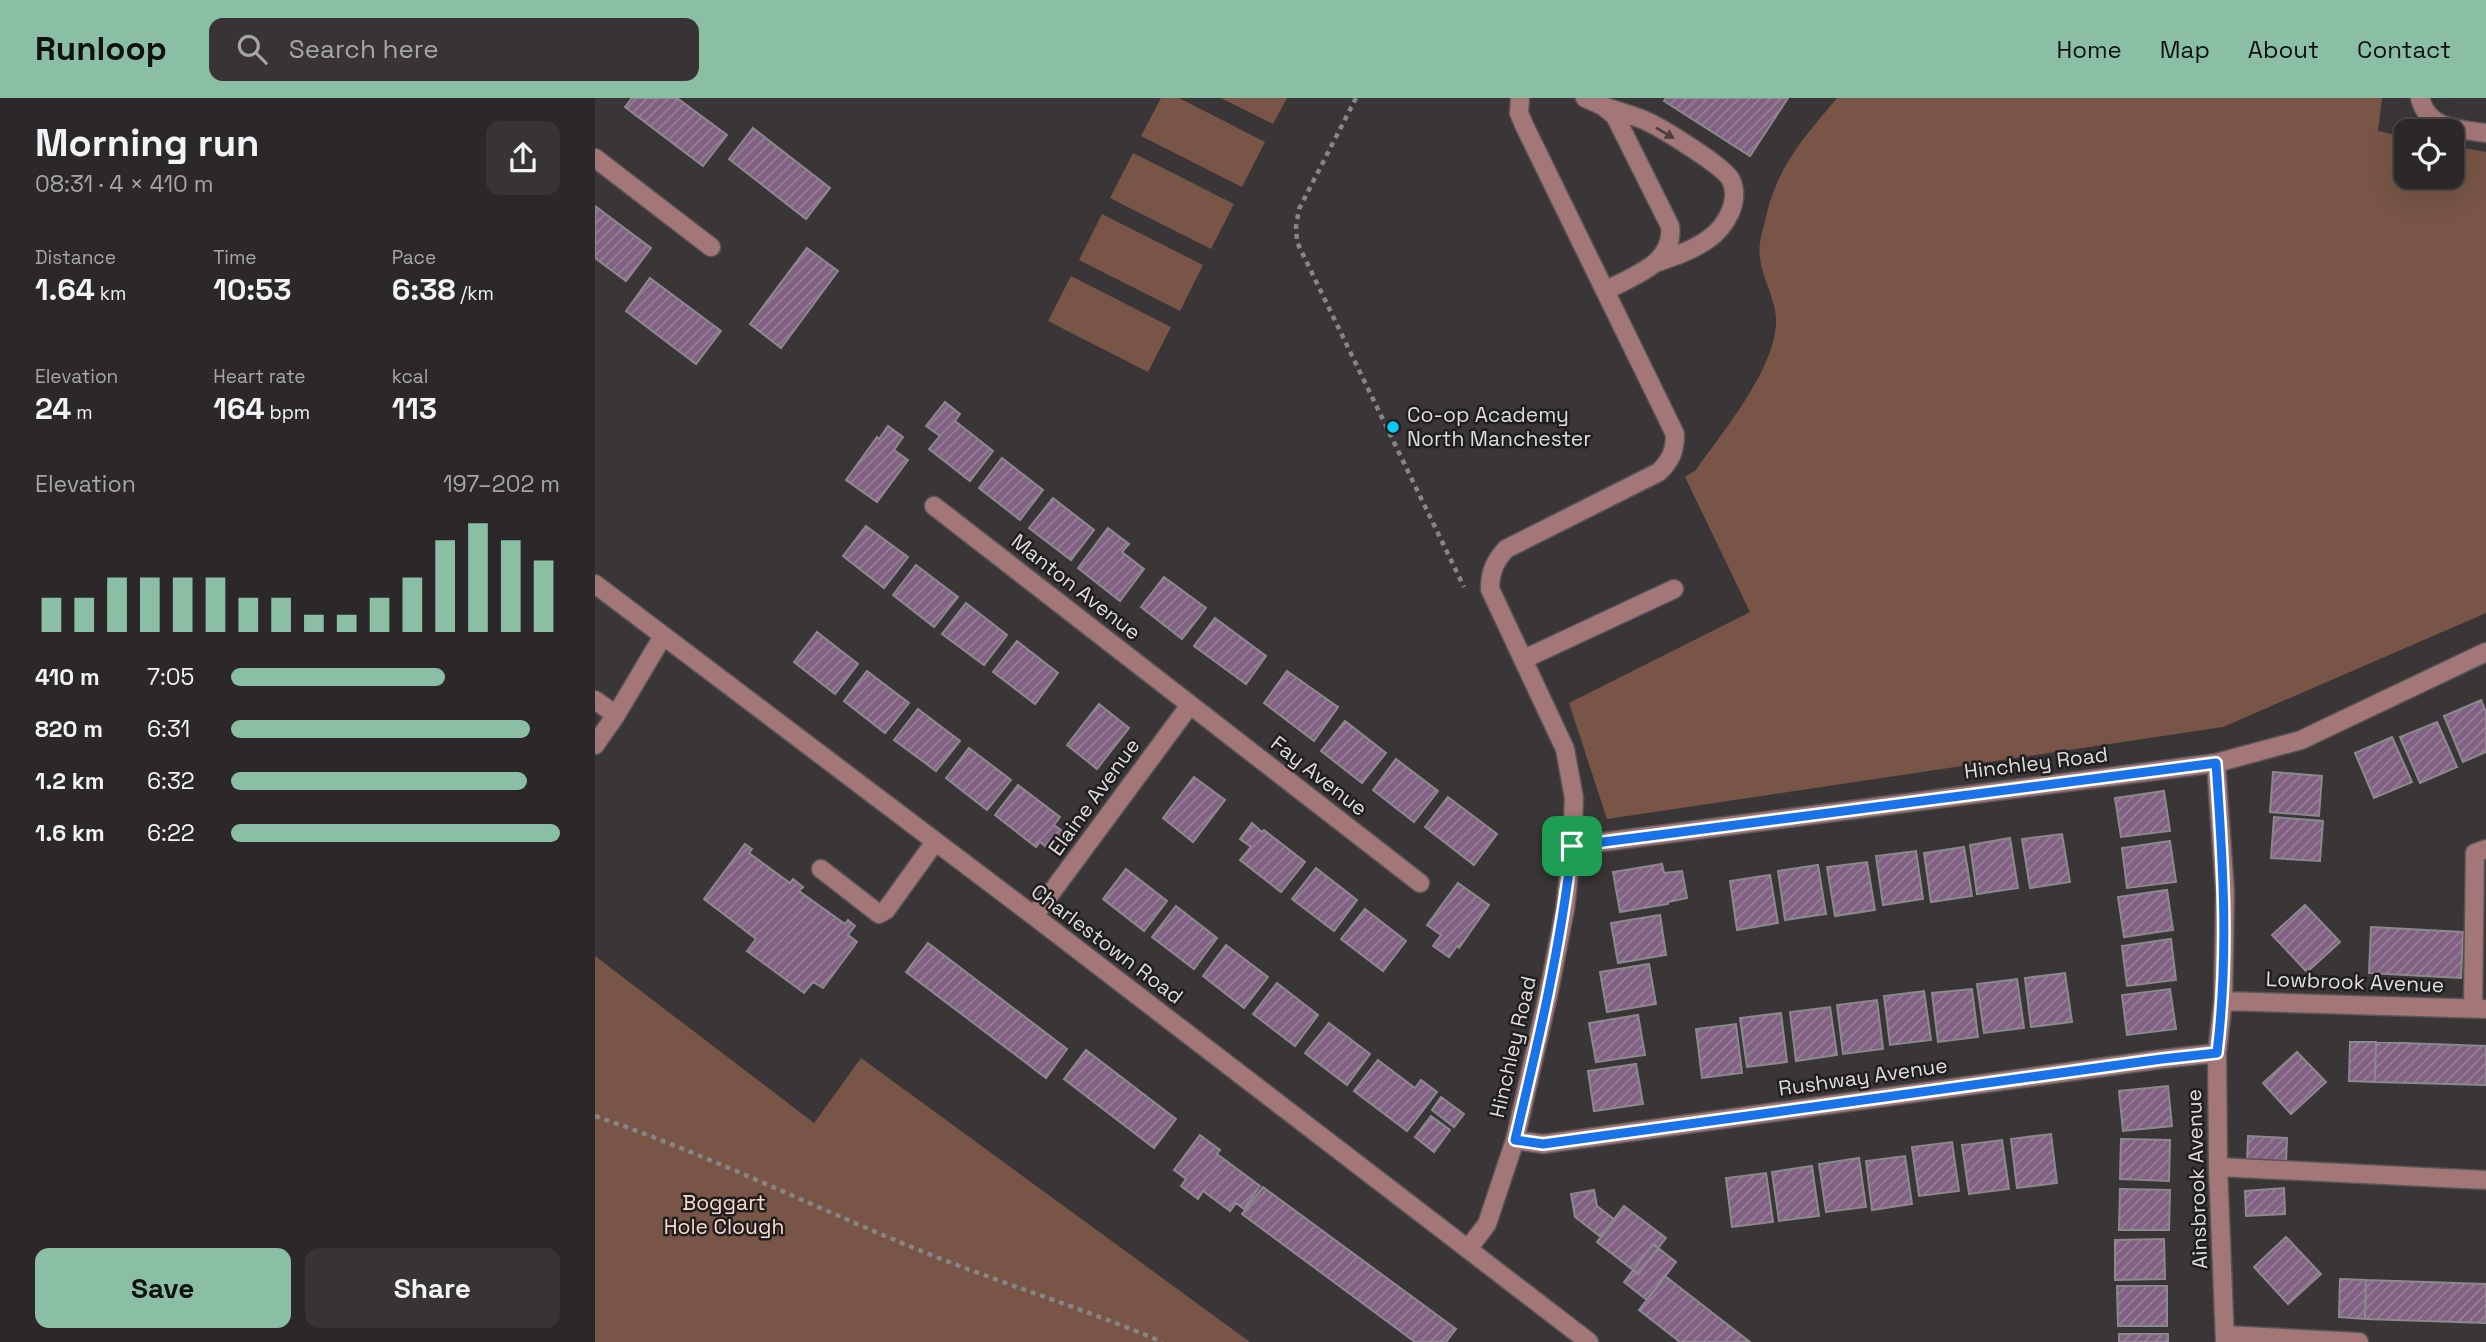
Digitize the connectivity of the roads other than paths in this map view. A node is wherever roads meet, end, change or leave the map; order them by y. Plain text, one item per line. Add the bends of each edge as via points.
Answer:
1 (1520, 98) edge
2 (1585, 98) edge
3 (2420, 98) edge
4 (1603, 106) junction
5 (2486, 133) edge
6 (595, 158) edge
7 (711, 247) dead end
8 (1658, 262) junction
9 (1605, 291) junction
10 (934, 506) dead end
11 (595, 584) edge
12 (1674, 589) dead end
13 (663, 636) junction
14 (2486, 652) edge
15 (1524, 659) junction
16 (595, 700) edge
17 (1190, 705) junction
18 (616, 715) junction
19 (595, 745) edge
20 (2216, 763) junction
21 (935, 842) junction
22 (1572, 846) junction
23 (2486, 849) edge
24 (821, 869) dead end
25 (1420, 883) dead end
26 (1034, 916) junction
27 (2223, 1001) junction
28 (2480, 1009) edge
29 (2217, 1053) junction
30 (1515, 1140) junction
31 (2218, 1167) junction
32 (2486, 1180) edge
33 (1468, 1249) junction
34 (2225, 1338) edge
35 (1589, 1342) edge
36 (2359, 1342) edge

1 - 9 street, Hinchley Road via 1524,125
2 - 4 street
3 - 5 street via 2426,114 2438,123
4 - 8 street via 1625,133 1670,226 1672,239
4 -> 8 street via 1645,120 1730,178 1734,204 1724,223 1710,239
6 - 7 street
8 - 9 street
9 - 15 street, Hinchley Road via 1675,434 1675,449 1659,472 1506,549 1499,558 1490,589
10 - 17 street, Manton Avenue
11 - 13 street, Charlestown Road
12 - 15 street
13 - 18 street
13 - 21 street, Charlestown Road
14 - 20 street, Hinchley Road via 2301,740
15 - 22 street, Hinchley Road via 1565,749 1574,798
16 - 18 street
17 - 25 street, Fay Avenue
17 - 26 street, Elaine Avenue
18 - 19 street
20 - 22 street, Hinchley Road
20 - 27 street, Ainsbrook Avenue via 2225,893
21 - 24 street via 879,914
21 - 26 street, Charlestown Road
22 - 30 street, Hinchley Road via 1552,977
23 - 28 street via 2475,853
26 - 33 street, Charlestown Road
27 - 28 street, Lowbrook Avenue
27 - 29 street, Ainsbrook Avenue
29 - 30 street, Rushway Avenue via 1543,1144
29 - 31 street, Ainsbrook Avenue
30 - 33 street, Hinchley Road via 1487,1224
31 - 32 street
31 - 34 street, Ainsbrook Avenue
33 - 35 street, Charlestown Road
34 - 36 street

